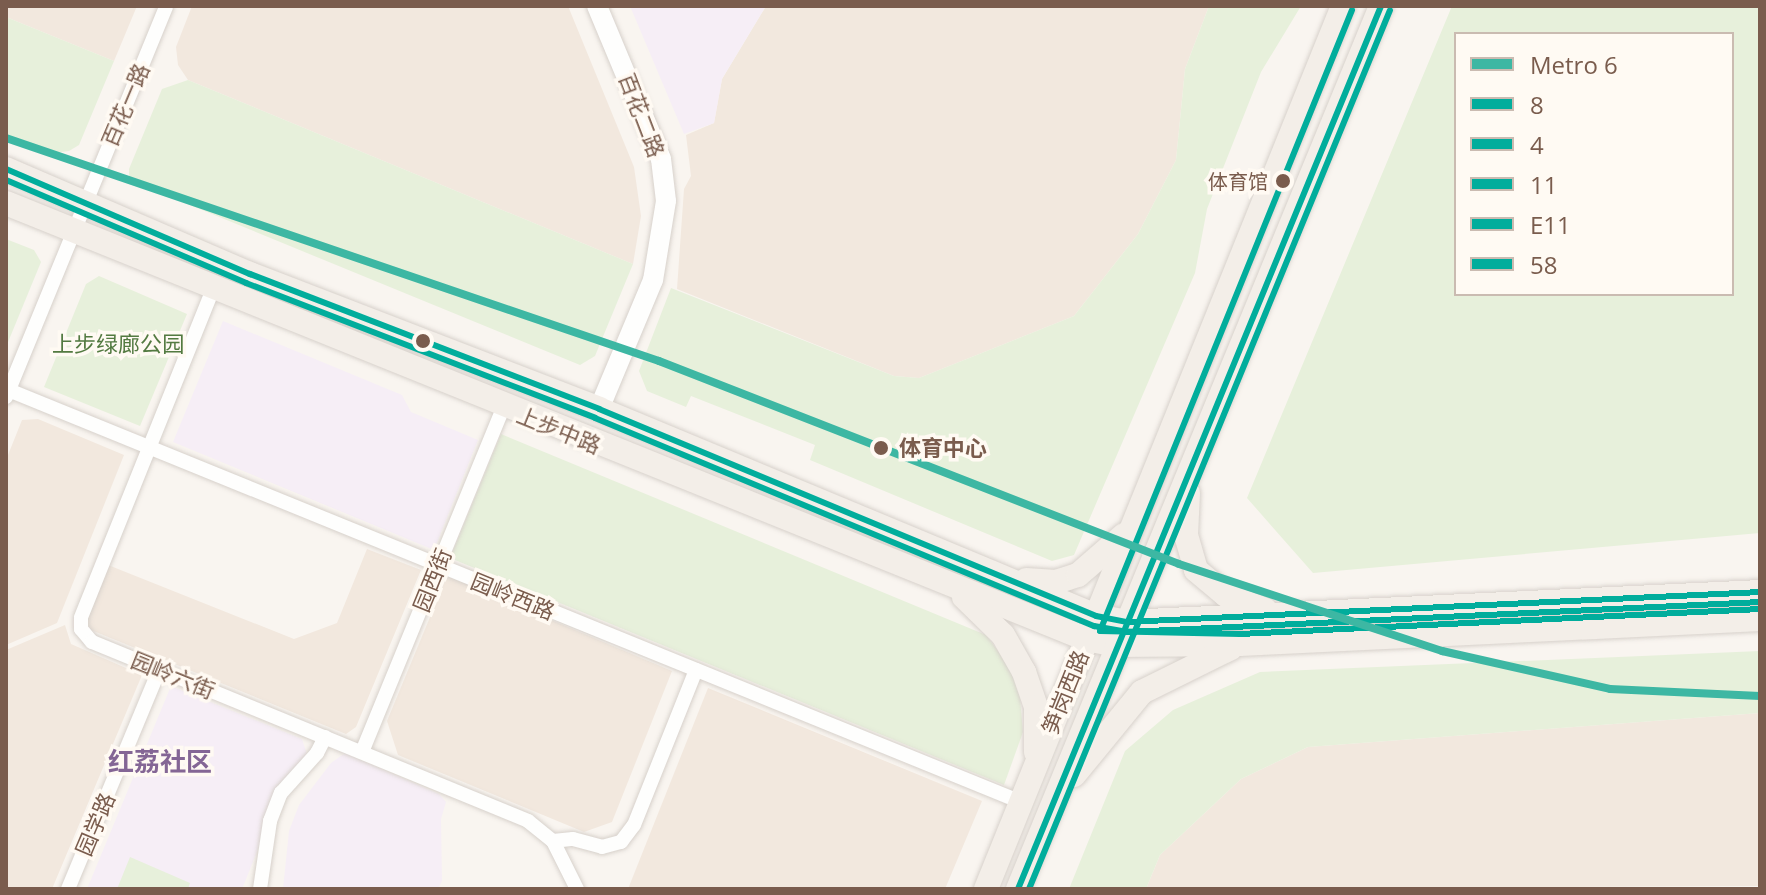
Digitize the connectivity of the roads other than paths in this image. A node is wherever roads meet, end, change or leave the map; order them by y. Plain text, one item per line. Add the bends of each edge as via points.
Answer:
1 (166, 6) edge
2 (597, 6) edge
3 (1343, 6) edge
4 (1381, 6) edge
5 (6, 169) edge
6 (6, 203) edge
7 (84, 204) junction
8 (73, 231) junction
9 (213, 289) junction
10 (1222, 306) junction
11 (1255, 317) junction
12 (7, 392) edge
13 (503, 408) junction
14 (599, 409) junction
15 (148, 446) junction
16 (1188, 482) junction
17 (1140, 508) junction
18 (438, 565) junction
19 (1000, 575) junction
20 (946, 583) junction
21 (1760, 592) edge
22 (1279, 614) junction
23 (1096, 616) junction
24 (1748, 620) edge
25 (1127, 622) junction
26 (1760, 628) edge
27 (1086, 639) junction
28 (1240, 644) junction
29 (1117, 645) junction
30 (159, 670) junction
31 (696, 670) junction
32 (325, 737) junction
33 (362, 752) junction
34 (1040, 754) junction
35 (1073, 754) junction
36 (1055, 799) junction
37 (1021, 802) junction
38 (553, 841) junction
39 (68, 889) edge
40 (260, 889) edge
41 (577, 889) edge
42 (986, 889) edge
43 (1018, 889) edge

1 - 7 street, 百花一路
2 - 14 street, 百花二路 via 661,159 666,201 653,280
3 - 10 main road, 笋岗西路
4 - 11 main road, 笋岗西路
5 - 7 main road, 上步中路
6 - 8 main road, 上步中路
7 - 8 street, 百花一路
7 - 14 main road, 上步中路
8 - 9 main road, 上步中路
8 - 12 street, 百花一路
9 - 13 main road, 上步中路
9 - 15 street, 园岭六街
10 - 11 main road
10 - 17 main road, 笋岗西路
11 - 16 main road, 笋岗西路
12 - 15 street, 园岭西路
13 - 18 street, 园西街
13 - 20 main road, 上步中路
14 - 19 main road, 上步中路
15 - 18 street, 园岭西路
15 - 30 street, 园岭六街 via 81,629 92,642
16 - 22 main road via 1186,535 1196,570 1226,595
16 - 25 main road, 笋岗西路
17 - 19 main road via 1122,538 1078,575 1042,582
17 - 23 main road, 笋岗西路
18 - 31 street, 园岭西路
18 - 33 street, 园西街
19 - 23 main road, 上步中路
20 - 27 main road, 上步中路
20 - 34 main road via 991,621 1016,656 1036,707
21 - 22 main road, 上步中路
22 - 25 main road, 上步中路
23 - 25 main road, 上步中路
23 - 27 main road, 笋岗西路
24 - 26 main road, 上步中路
24 - 28 main road, 上步中路
25 - 29 main road, 笋岗西路
27 - 29 main road, 上步中路
27 - 34 main road, 笋岗西路
28 - 29 main road, 上步中路
28 - 36 main road via 1142,692
29 - 35 main road, 笋岗西路
30 - 32 street, 园岭六街
30 - 39 street, 园学路
31 - 37 street, 园岭西路
31 - 38 street via 634,825 621,842 602,847 573,839
32 - 33 street, 园岭六街
32 - 40 street via 281,793 270,821
33 - 38 street, 园岭六街 via 528,821
34 - 35 main road
34 - 37 main road, 笋岗西路
35 - 36 main road, 笋岗西路
36 - 43 main road, 笋岗西路
37 - 42 main road, 笋岗西路
38 - 41 street, 园岭六街

